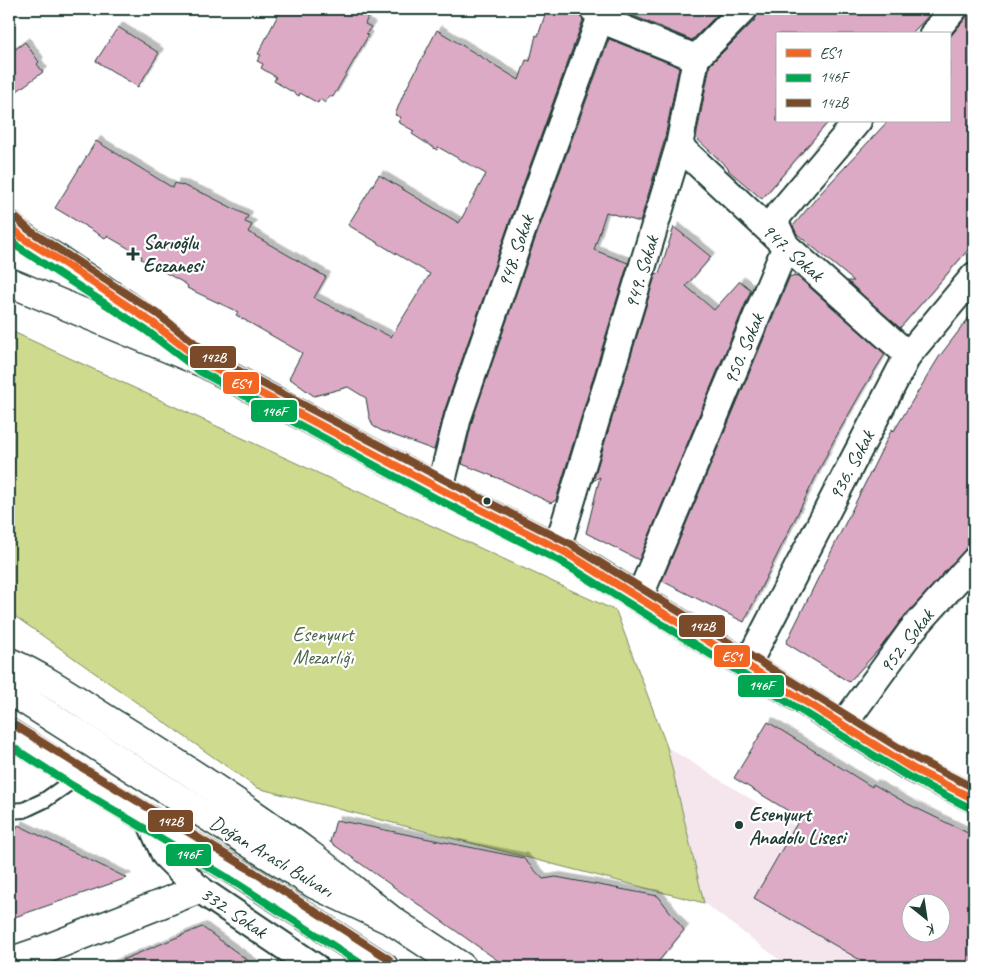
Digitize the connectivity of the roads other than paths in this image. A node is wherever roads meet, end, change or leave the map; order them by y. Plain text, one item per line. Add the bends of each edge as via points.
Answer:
1 (744, 9) edge
2 (954, 9) edge
3 (597, 13) edge
4 (935, 32) edge
5 (696, 58) junction
6 (857, 122) edge
7 (679, 146) junction
8 (9, 225) edge
9 (786, 246) junction
10 (974, 276) edge
11 (9, 282) edge
12 (908, 355) junction
13 (206, 364) junction
14 (440, 489) junction
15 (557, 549) junction
16 (974, 561) edge
17 (639, 598) junction
18 (9, 662) edge
19 (747, 665) junction
20 (9, 690) edge
21 (843, 725) junction
22 (9, 733) edge
23 (78, 776) junction
24 (974, 799) edge
25 (9, 812) edge
26 (149, 819) junction
27 (199, 889) junction
28 (394, 922) junction
29 (9, 962) edge
30 (315, 967) edge
31 (384, 967) edge
32 (462, 967) edge

1 - 5 street
2 - 4 street
3 - 5 street via 612,24
3 - 14 street, 948. Sokak via 458,417
5 - 7 street, 949. Sokak
6 - 9 street via 774,220
7 - 9 street, 947. Sokak
7 - 15 street, 949. Sokak
8 - 13 main road via 23,238 144,318
9 - 12 street, 947. Sokak
9 - 17 street, 950. Sokak
10 - 12 street, 936. Sokak
11 - 13 main road
12 - 19 street, 936. Sokak
13 - 14 main road
14 - 15 main road
15 - 17 main road
16 - 21 street, 952. Sokak via 912,630
17 - 19 main road
18 - 28 main road via 187,769 314,858
19 - 21 main road
20 - 28 main road, Doğan Araslı Bulvarı via 314,884
21 - 24 main road via 912,768
22 - 23 main road, Doğan Araslı Bulvarı
23 - 25 lane via 38,803 24,810
23 - 26 main road, Doğan Araslı Bulvarı
26 - 27 street, 332. Sokak via 165,855
26 - 31 main road, Doğan Araslı Bulvarı
27 - 29 main road
27 - 30 street, 332. Sokak
28 - 32 main road, Doğan Araslı Bulvarı

